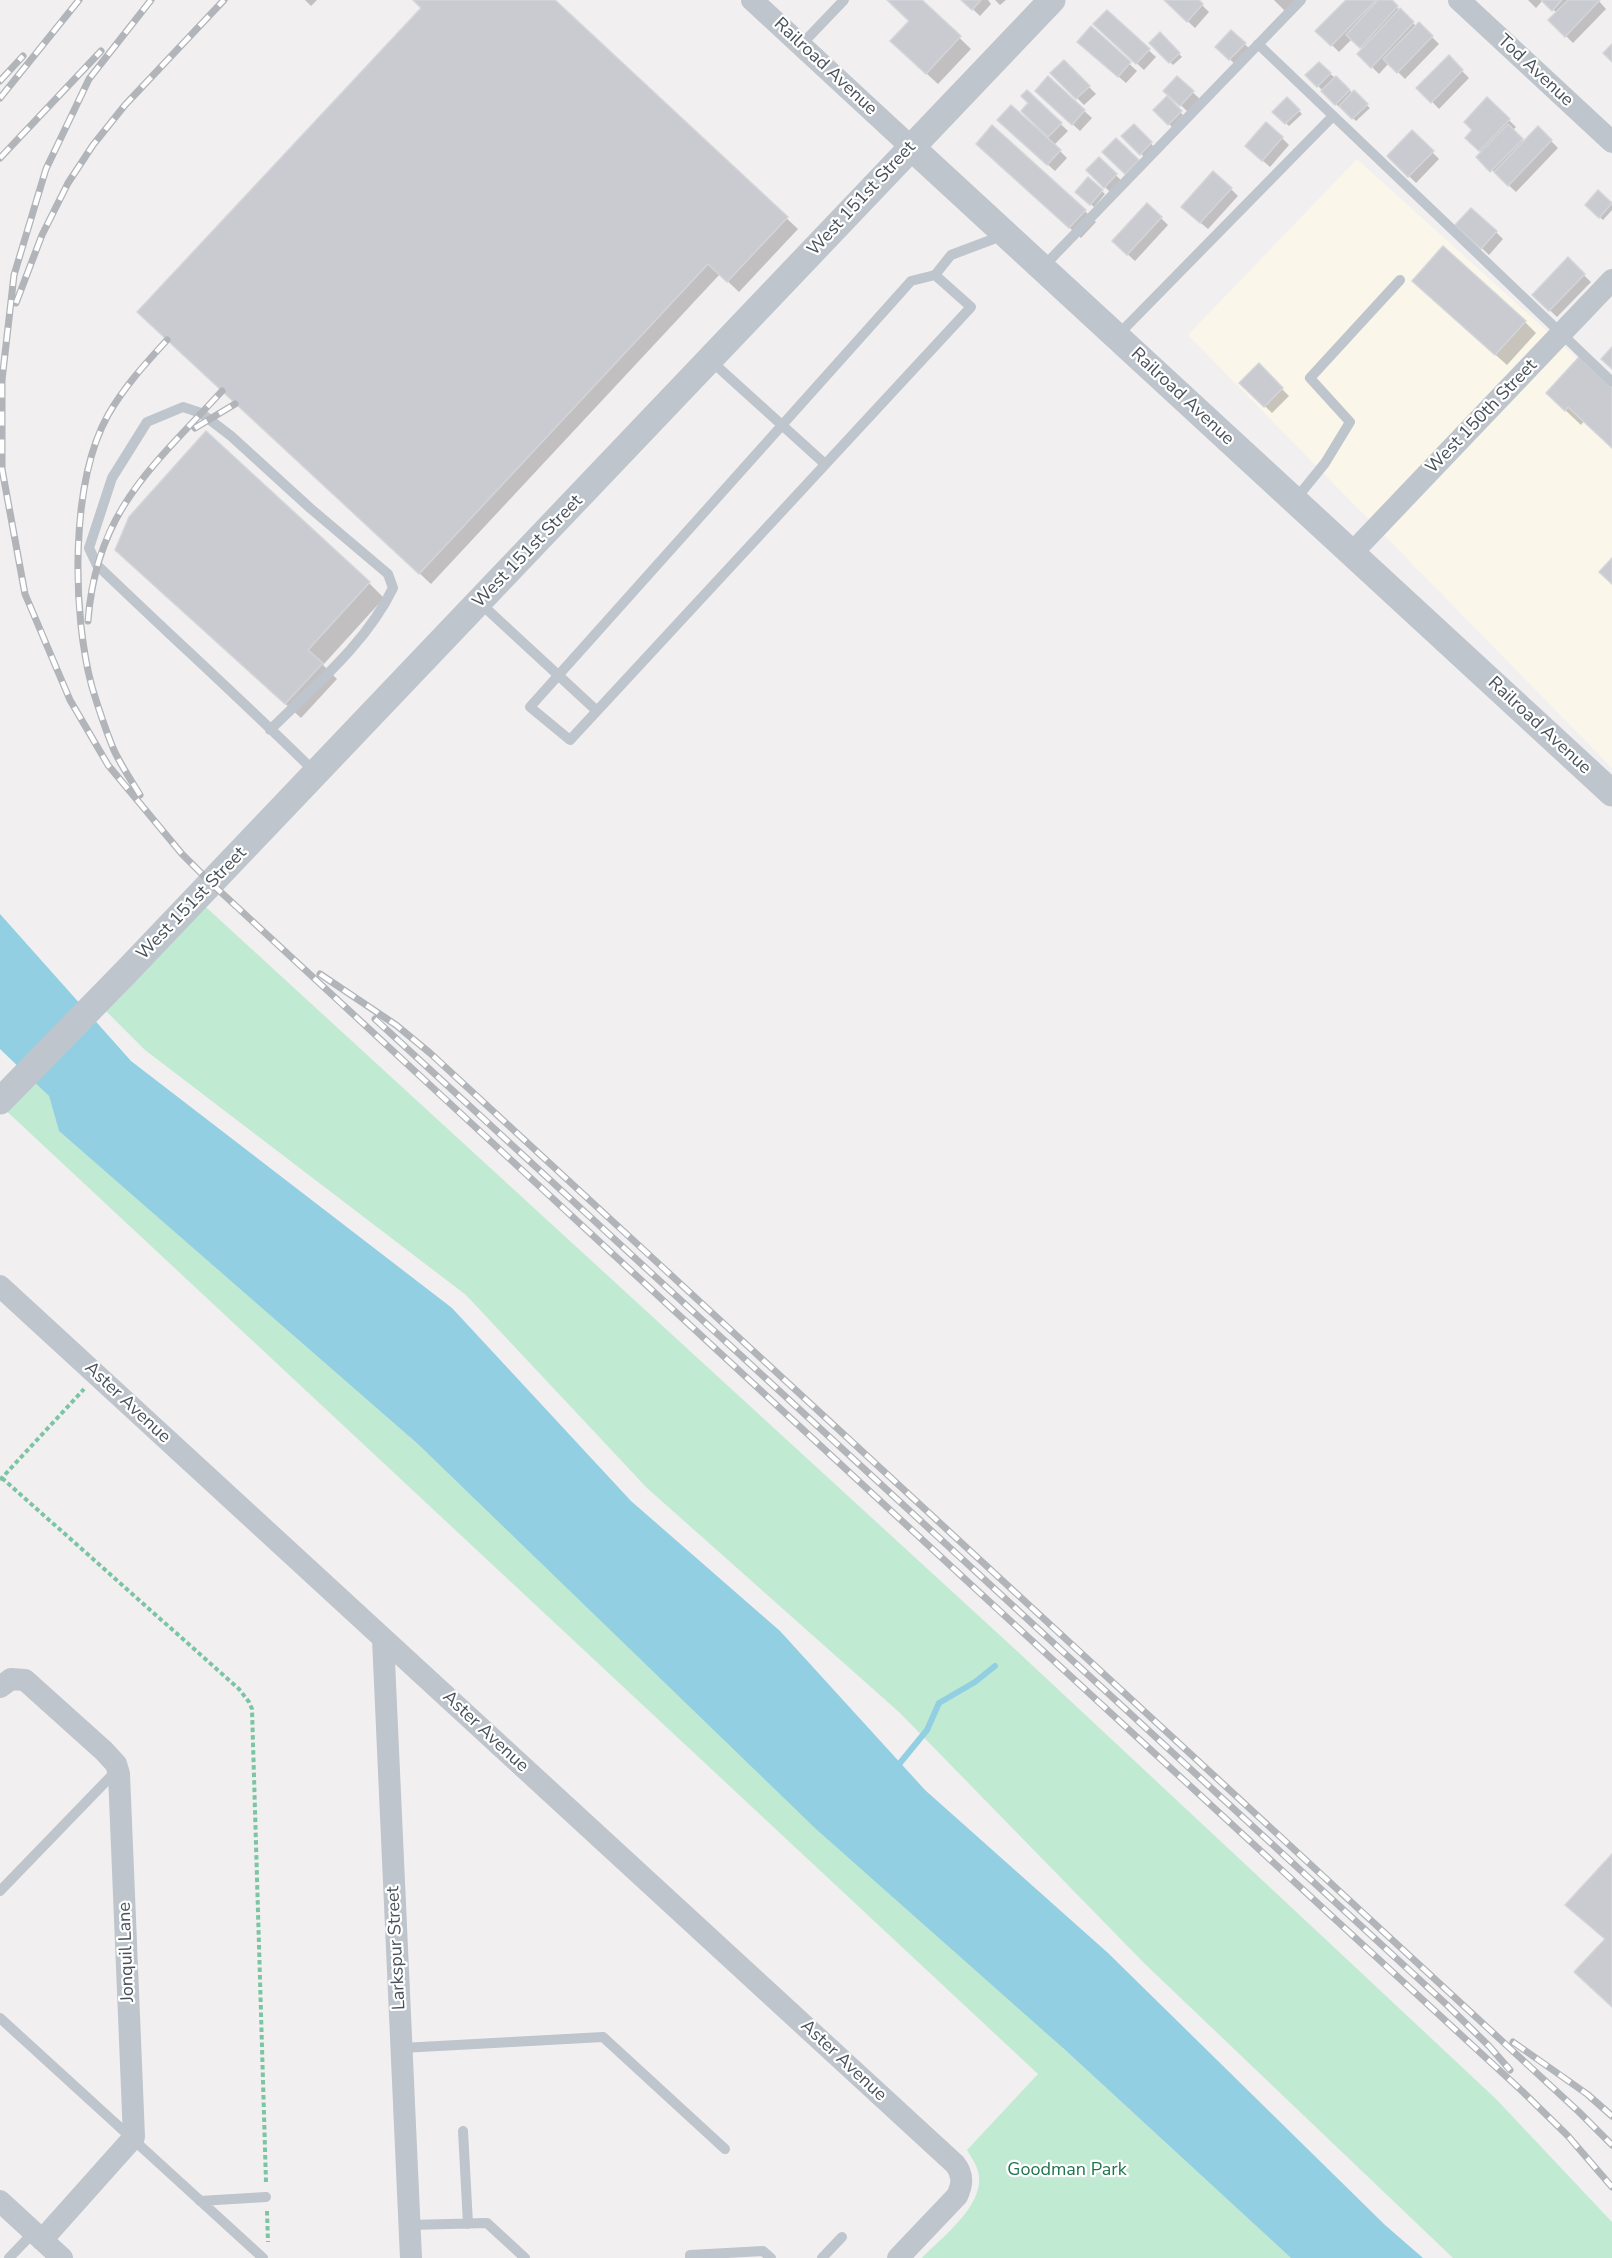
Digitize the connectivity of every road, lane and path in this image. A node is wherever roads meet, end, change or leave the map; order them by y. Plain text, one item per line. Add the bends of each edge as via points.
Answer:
1 (752, 0) edge
2 (844, 0) edge
3 (1052, 0) edge
4 (1301, 0) edge
5 (1459, 0) edge
6 (1258, 44) junction
7 (801, 45) junction
8 (1333, 116) junction
9 (1612, 142) edge
10 (911, 147) junction
11 (1006, 235) junction
12 (1042, 268) junction
13 (934, 275) junction
14 (1400, 280) dead end
15 (1612, 280) edge
16 (1561, 335) junction
17 (1116, 336) junction
18 (710, 360) junction
19 (1612, 382) edge
20 (782, 425) junction
21 (825, 464) junction
22 (1294, 500) junction
23 (1352, 553) junction
24 (479, 602) junction
25 (559, 675) junction
26 (597, 711) junction
27 (270, 730) junction
28 (316, 774) junction
29 (1612, 793) edge
30 (0, 1101) edge
31 (0, 1286) edge
32 (97, 1375) junction
33 (1, 1479) edge
34 (383, 1639) junction
35 (8, 1683) edge
36 (118, 1769) junction
37 (0, 1892) edge
38 (0, 2018) edge
39 (402, 2049) junction
40 (463, 2131) dead end
41 (133, 2140) junction
42 (725, 2149) dead end
43 (266, 2197) junction
44 (0, 2201) edge
45 (200, 2201) junction
46 (468, 2223) junction
47 (410, 2225) junction
48 (38, 2236) junction
49 (842, 2237) dead end
50 (265, 2253) edge
51 (764, 2256) edge
52 (9, 2258) edge
53 (62, 2258) edge
54 (411, 2258) edge
55 (525, 2258) edge
56 (690, 2258) edge
57 (822, 2258) edge
58 (898, 2258) edge

1 - 7 street, Railroad Avenue
2 - 7 lane
3 - 10 street, West 151st Street
4 - 6 lane
5 - 9 street, Tod Avenue
6 - 8 lane
6 - 12 lane
7 - 10 street, Railroad Avenue
8 - 16 lane
8 - 17 lane
10 - 11 street, Railroad Avenue
10 - 18 street, West 151st Street
11 - 12 street, Railroad Avenue
11 - 13 lane via 951,255
12 - 17 street, Railroad Avenue
13 - 20 lane via 911,281
13 - 21 lane via 971,307
14 - 22 lane via 1310,378 1350,422
15 - 16 street, West 150th Street
16 - 19 lane
16 - 23 street, West 150th Street
17 - 22 street, Railroad Avenue
18 - 20 lane
18 - 24 street, West 151st Street
20 - 21 lane
20 - 25 lane
21 - 26 lane
22 - 23 street, Railroad Avenue
23 - 29 street, Railroad Avenue
24 - 25 lane
24 - 28 street, West 151st Street
25 - 26 lane
25 - 26 lane via 530,707 570,740
27 - 27 lane via 97,565 89,548 112,478 147,422 183,407 201,413 231,436 388,573 393,588 383,609 338,663
27 - 28 lane
28 - 30 street, West 151st Street
31 - 32 street, Aster Avenue
32 - 33 path
32 - 34 street, Aster Avenue
33 - 43 path via 239,1689 252,1709
34 - 39 street, Larkspur Street
34 - 58 street, Aster Avenue via 955,2164 961,2189
35 - 36 street via 25,1680 104,1751
36 - 37 lane
36 - 41 street, Jonquil Lane
38 - 41 lane
39 - 42 lane via 603,2037
39 - 47 street, Larkspur Street
40 - 46 lane
41 - 45 lane
41 - 48 street
43 - 45 lane
43 - 50 path
44 - 48 street
45 - 50 lane
46 - 47 lane
46 - 55 lane via 488,2223
47 - 54 street, Larkspur Street
48 - 52 lane
48 - 53 street
49 - 57 lane
51 - 56 lane via 690,2254

